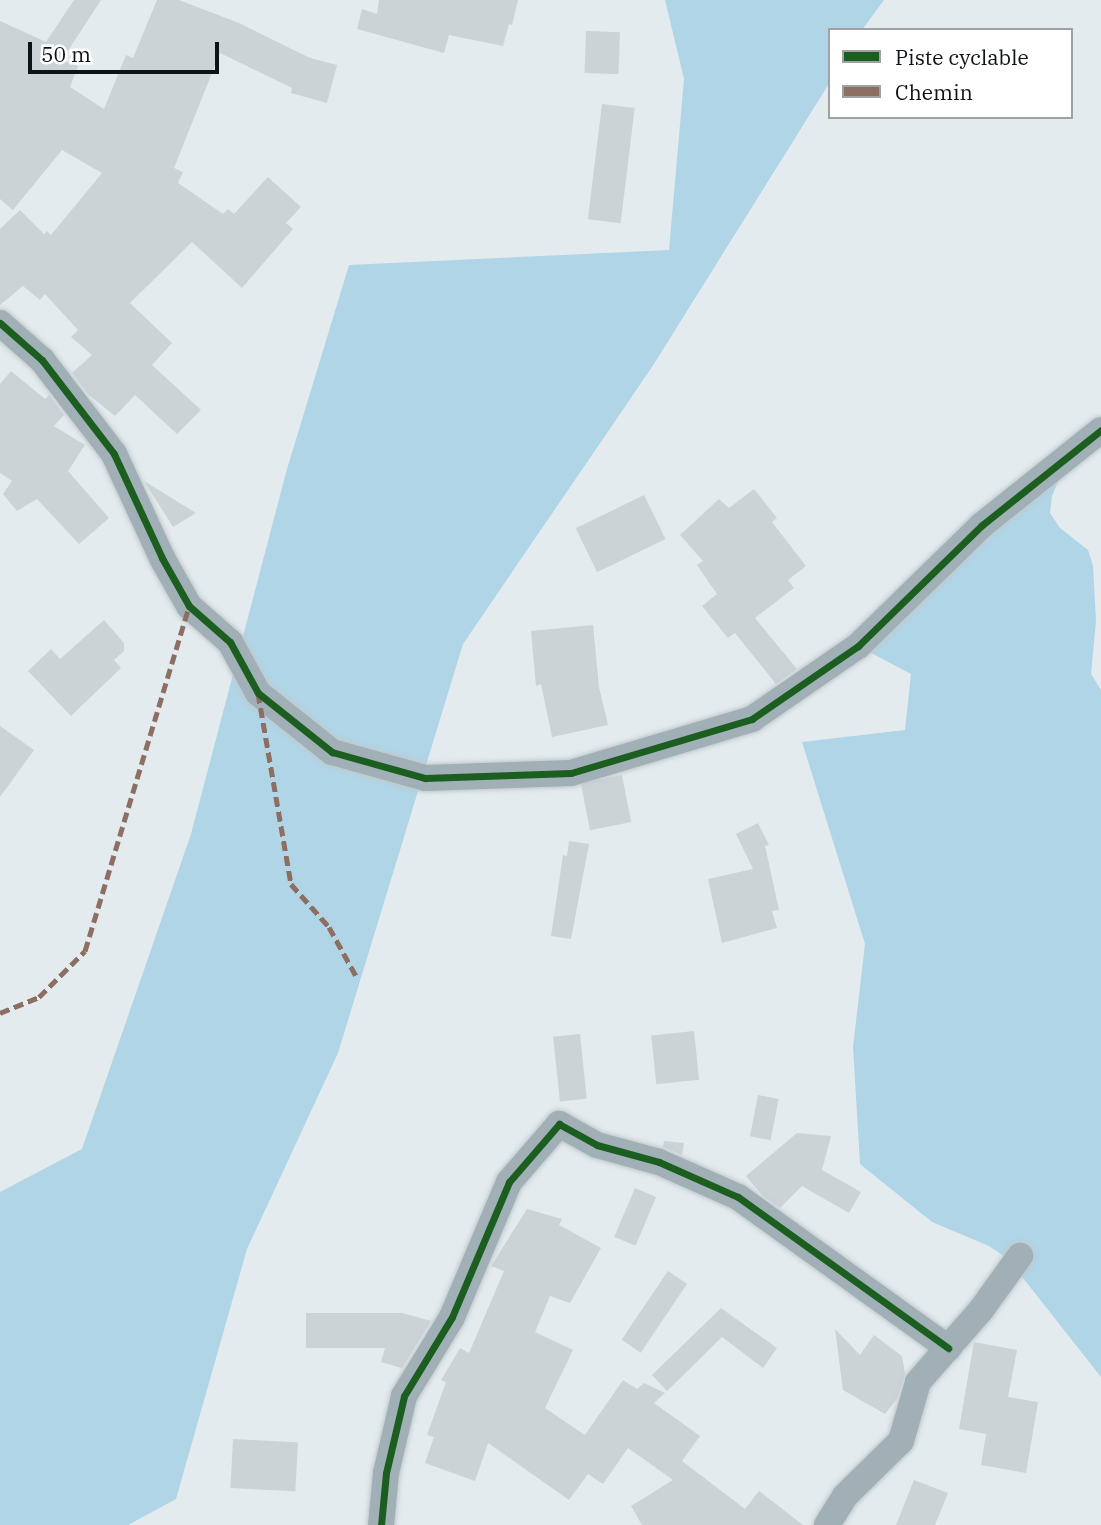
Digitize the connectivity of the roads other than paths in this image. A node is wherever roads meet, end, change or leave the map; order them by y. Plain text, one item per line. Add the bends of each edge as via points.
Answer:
1 (0, 323) edge
2 (1101, 430) edge
3 (1020, 1256) dead end
4 (948, 1348) junction
5 (381, 1525) edge
6 (827, 1525) edge

1 - 2 street via 42,360 114,454 162,558 190,606 230,642 258,693 332,752 425,778 571,774 752,719 858,646 982,524
3 - 4 street
4 - 5 street via 738,1197 659,1162 597,1145 559,1124 509,1182 452,1317 404,1396 386,1473
4 - 6 street via 918,1382 901,1441 845,1496

